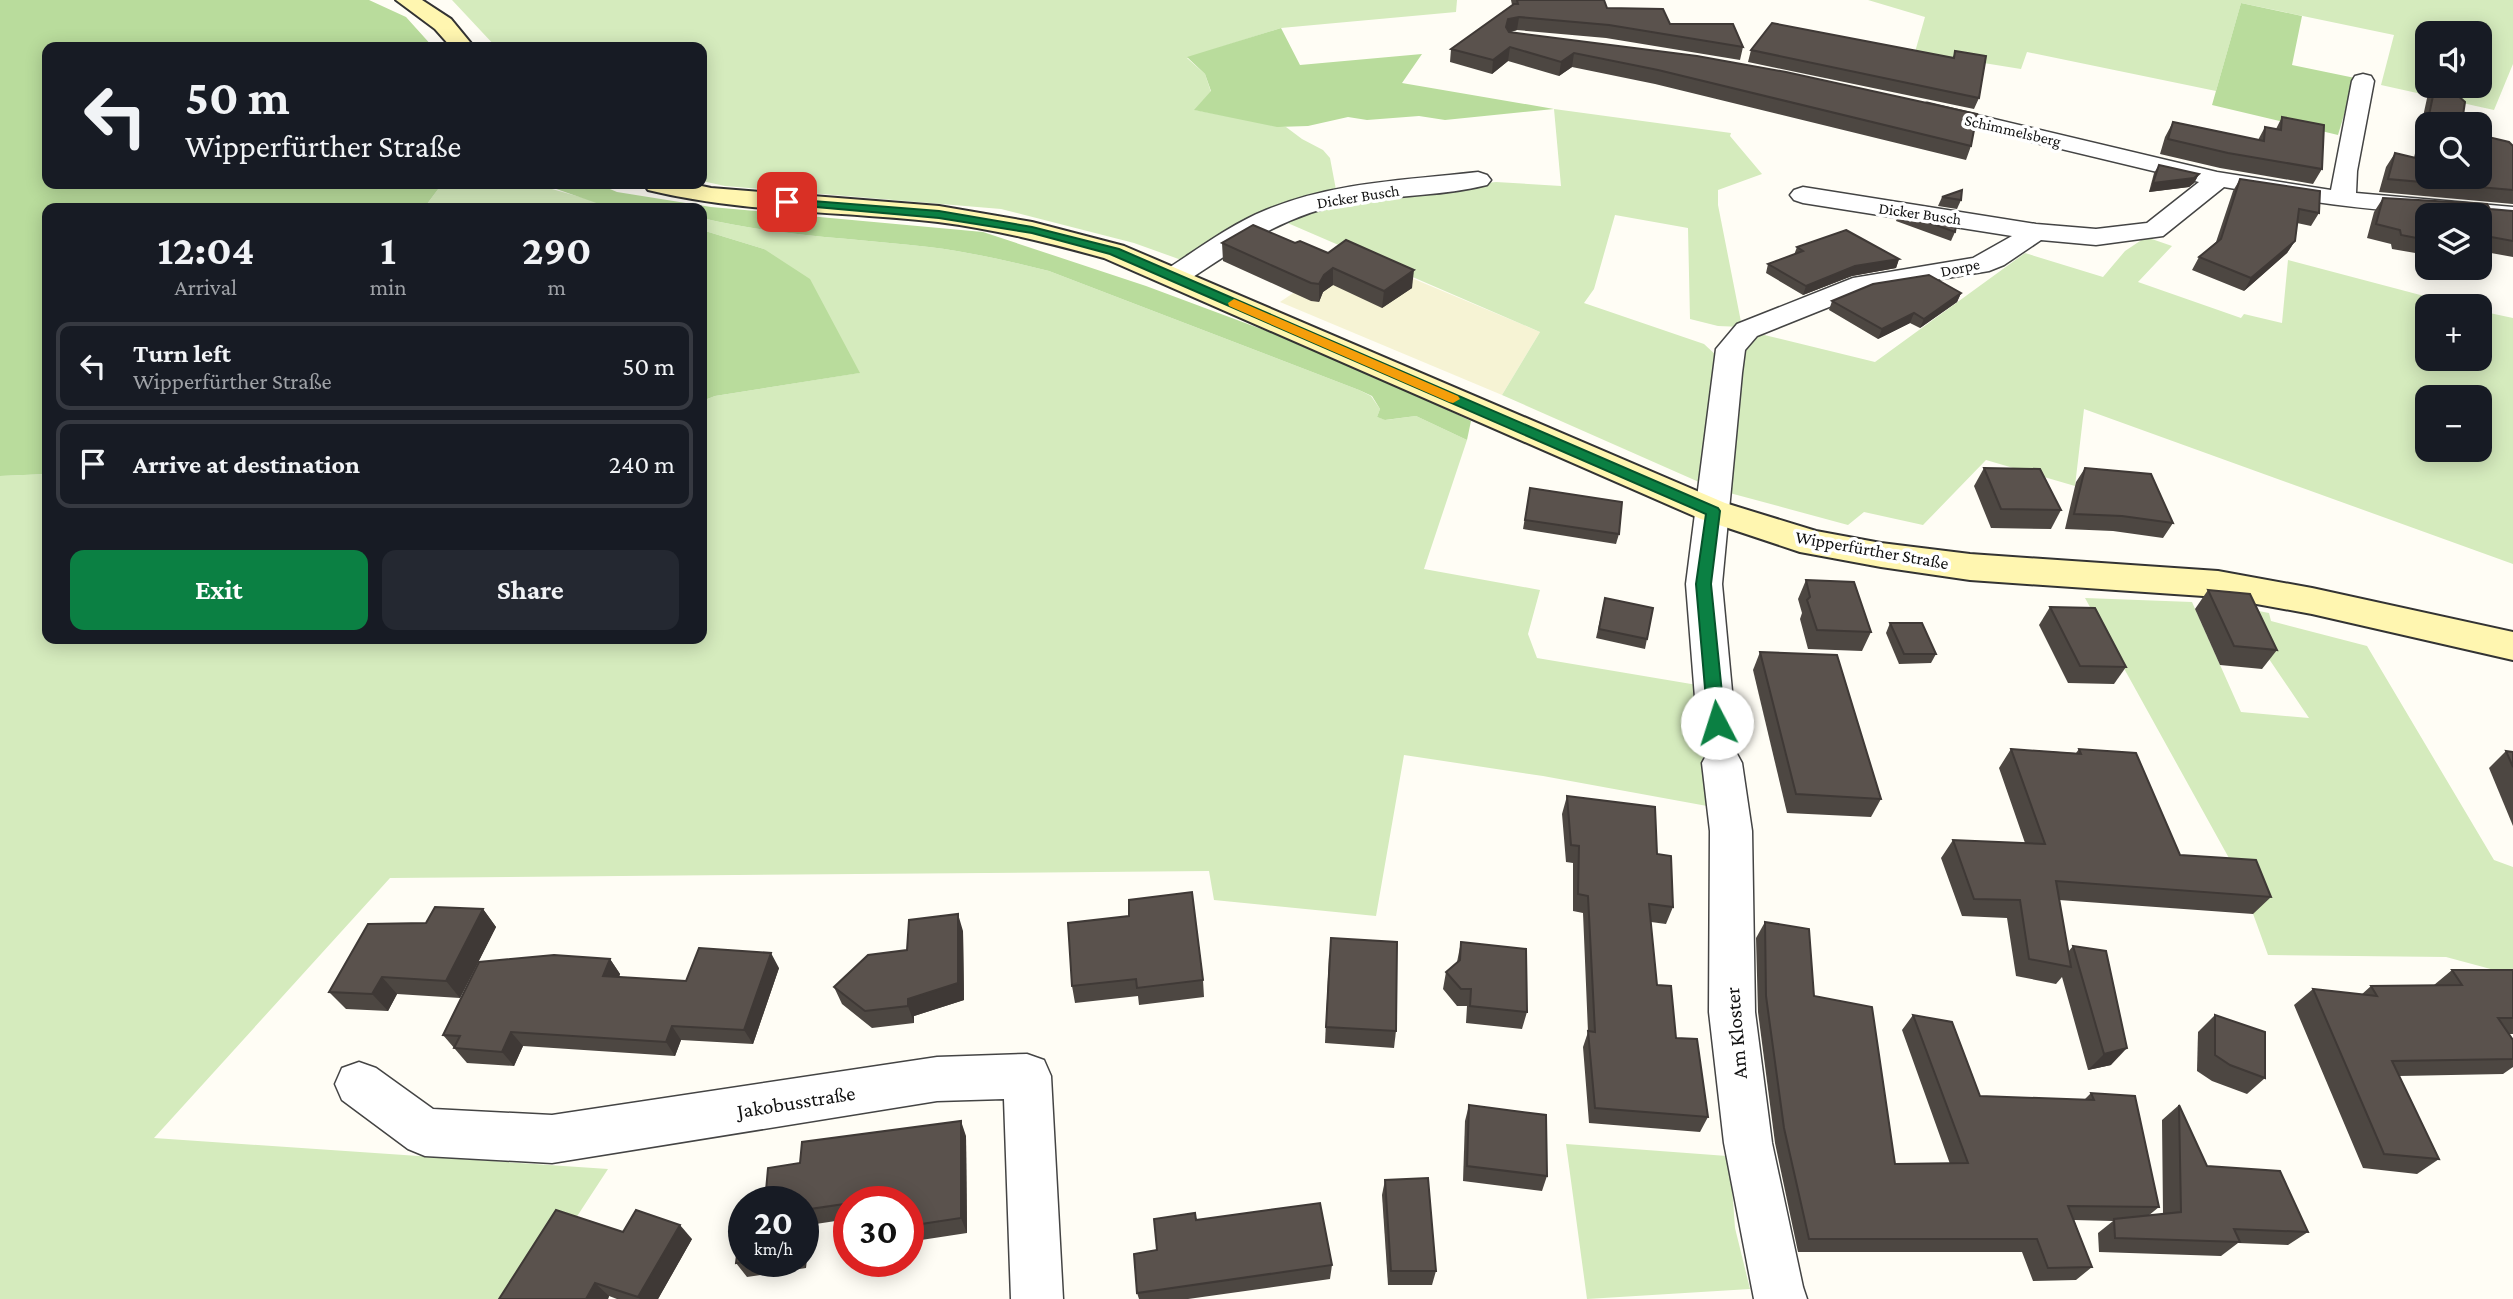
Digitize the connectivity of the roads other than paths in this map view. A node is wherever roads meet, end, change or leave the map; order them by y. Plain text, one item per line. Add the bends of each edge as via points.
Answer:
1 (407, 0) edge
2 (459, 42) edge
3 (2362, 81) dead end
4 (1910, 106) edge
5 (2219, 179) junction
6 (1478, 180) dead end
7 (680, 189) edge
8 (1803, 195) dead end
9 (2343, 200) junction
10 (2513, 215) edge
11 (2036, 232) junction
12 (1174, 277) junction
13 (1713, 511) junction
14 (2513, 646) edge
15 (359, 1084) dead end
16 (1037, 1299) edge
17 (1780, 1299) edge

1 - 2 main road via 443,24
3 - 9 street
4 - 5 street, Schimmelsberg
5 - 9 street
5 - 11 street via 2154,230 2096,237
6 - 12 street, Dicker Busch via 1336,196 1288,211
7 - 12 main road, Wipperfürther Straße via 711,196 939,214 1032,230 1114,252
8 - 11 street, Dicker Busch
9 - 10 street
11 - 13 street, Dorpe via 1979,265 1863,284 1747,330 1731,349
12 - 13 main road, Wipperfürther Straße
13 - 14 main road, Wipperfürther Straße via 1813,543 1970,567 2218,584
13 - 17 street, Am Kloster via 1704,584 1731,831 1732,1012 1748,1143
15 - 16 street, Jakobusstraße via 425,1132 552,1139 937,1079 1027,1076

